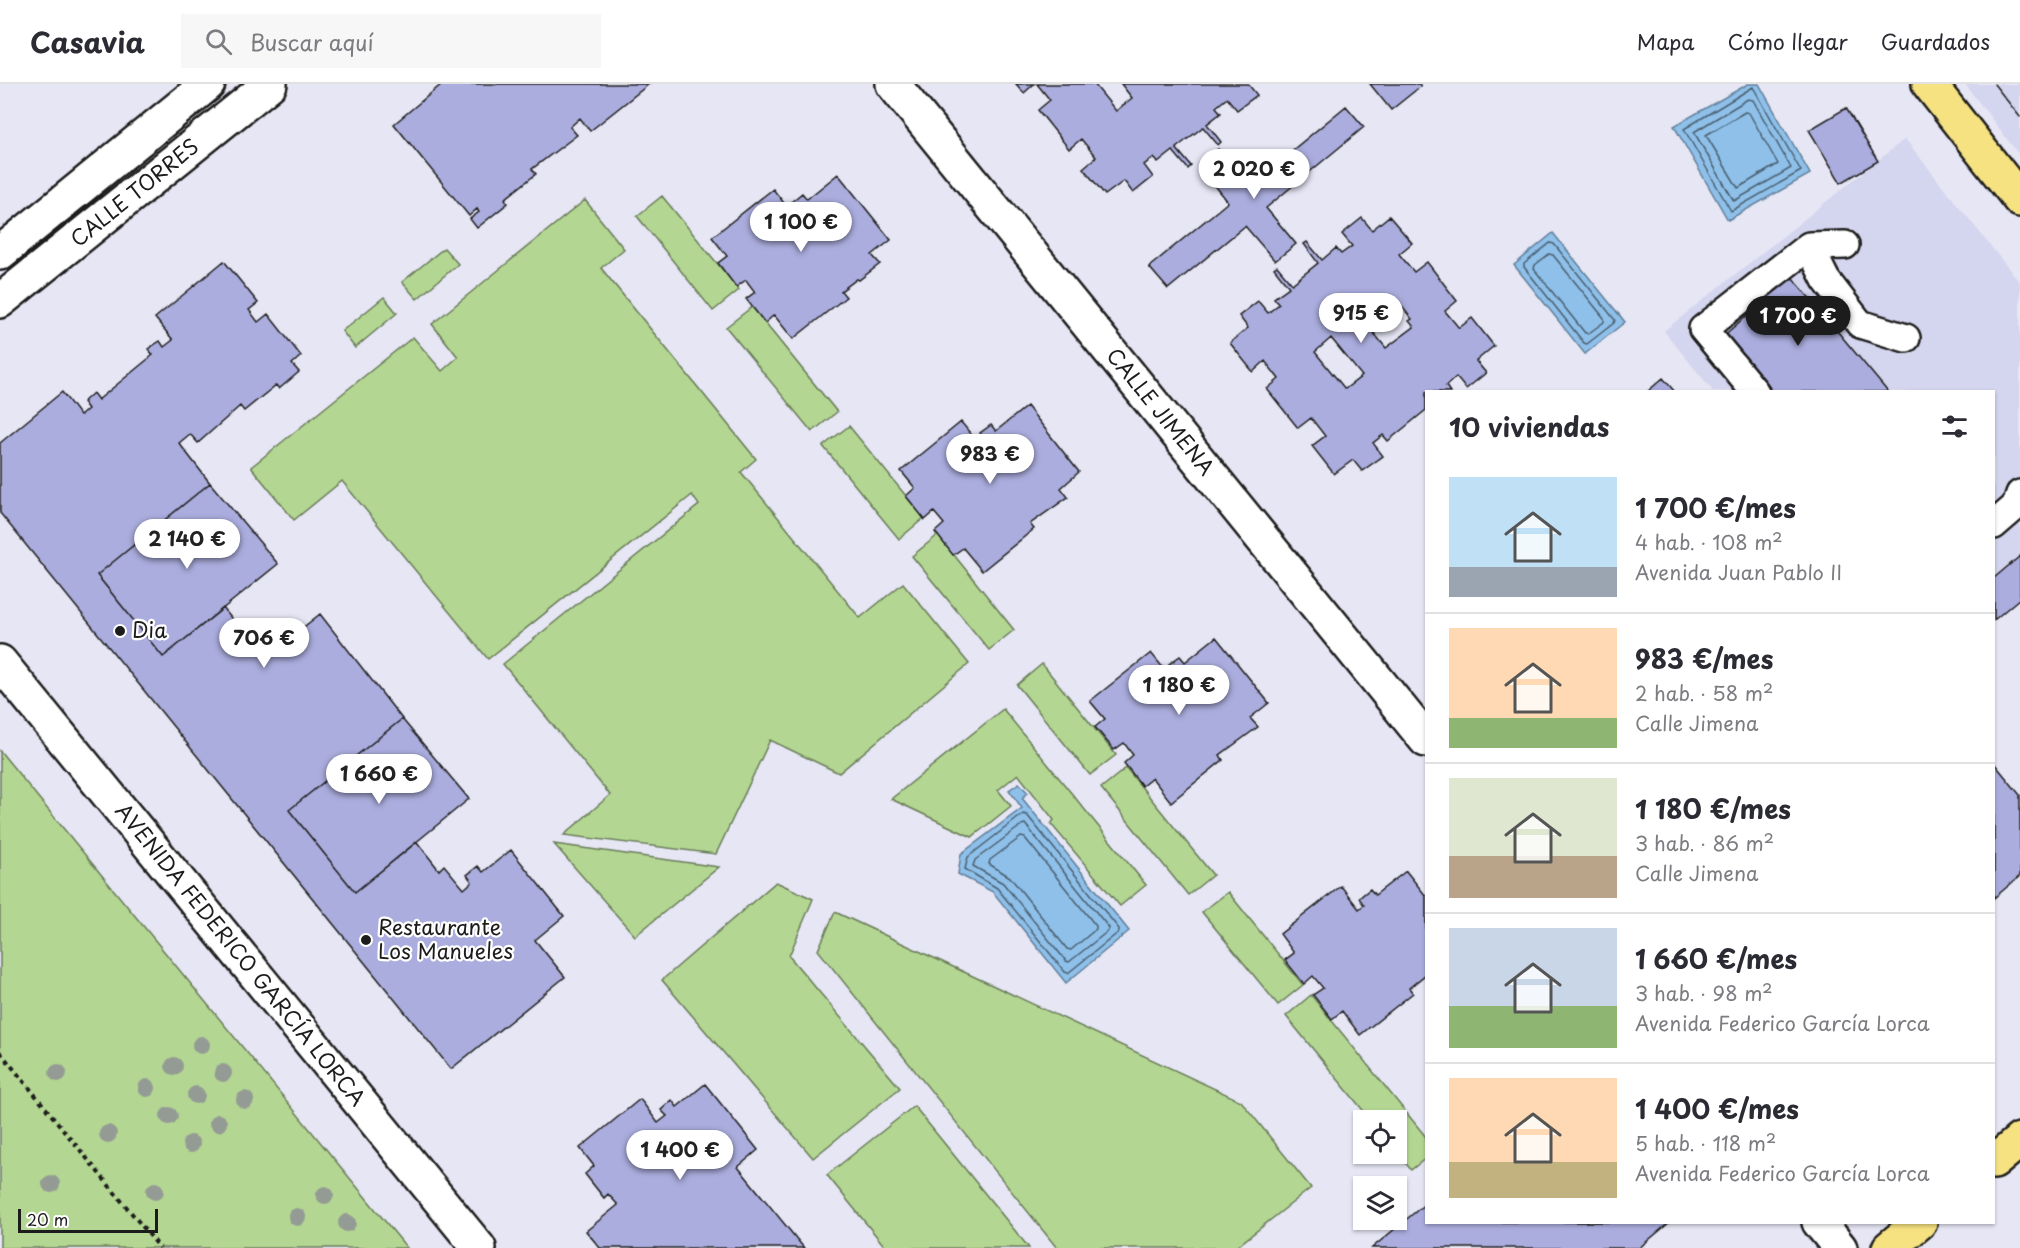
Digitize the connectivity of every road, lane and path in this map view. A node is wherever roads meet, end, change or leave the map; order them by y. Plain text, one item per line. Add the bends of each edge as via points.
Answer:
1 (208, 84) edge
2 (270, 84) edge
3 (893, 84) edge
4 (1929, 84) edge
5 (2020, 200) edge
6 (1845, 245) dead end
7 (1809, 246) junction
8 (0, 253) edge
9 (0, 301) edge
10 (1906, 338) dead end
11 (1753, 390) edge
12 (2020, 494) edge
13 (1995, 524) edge
14 (0, 662) edge
15 (1425, 739) edge
16 (0, 1052) edge
17 (2020, 1140) edge
18 (1995, 1161) edge
19 (1821, 1224) edge
20 (1918, 1224) edge
21 (160, 1248) edge
22 (479, 1248) edge
23 (1840, 1248) edge
24 (1889, 1248) edge

1 - 8 street, CALLE TORRES
2 - 9 street, CALLE TORRES
3 - 15 street, CALLE JIMENA
4 - 5 main road
6 - 7 lane
7 - 10 lane via 1826,280 1860,324
7 - 11 lane via 1704,329
12 - 13 lane via 2016,506
14 - 22 street, AVENIDA FEDERICO GARCÍA LORCA
16 - 21 path
17 - 18 main road
19 - 23 street
20 - 24 main road

